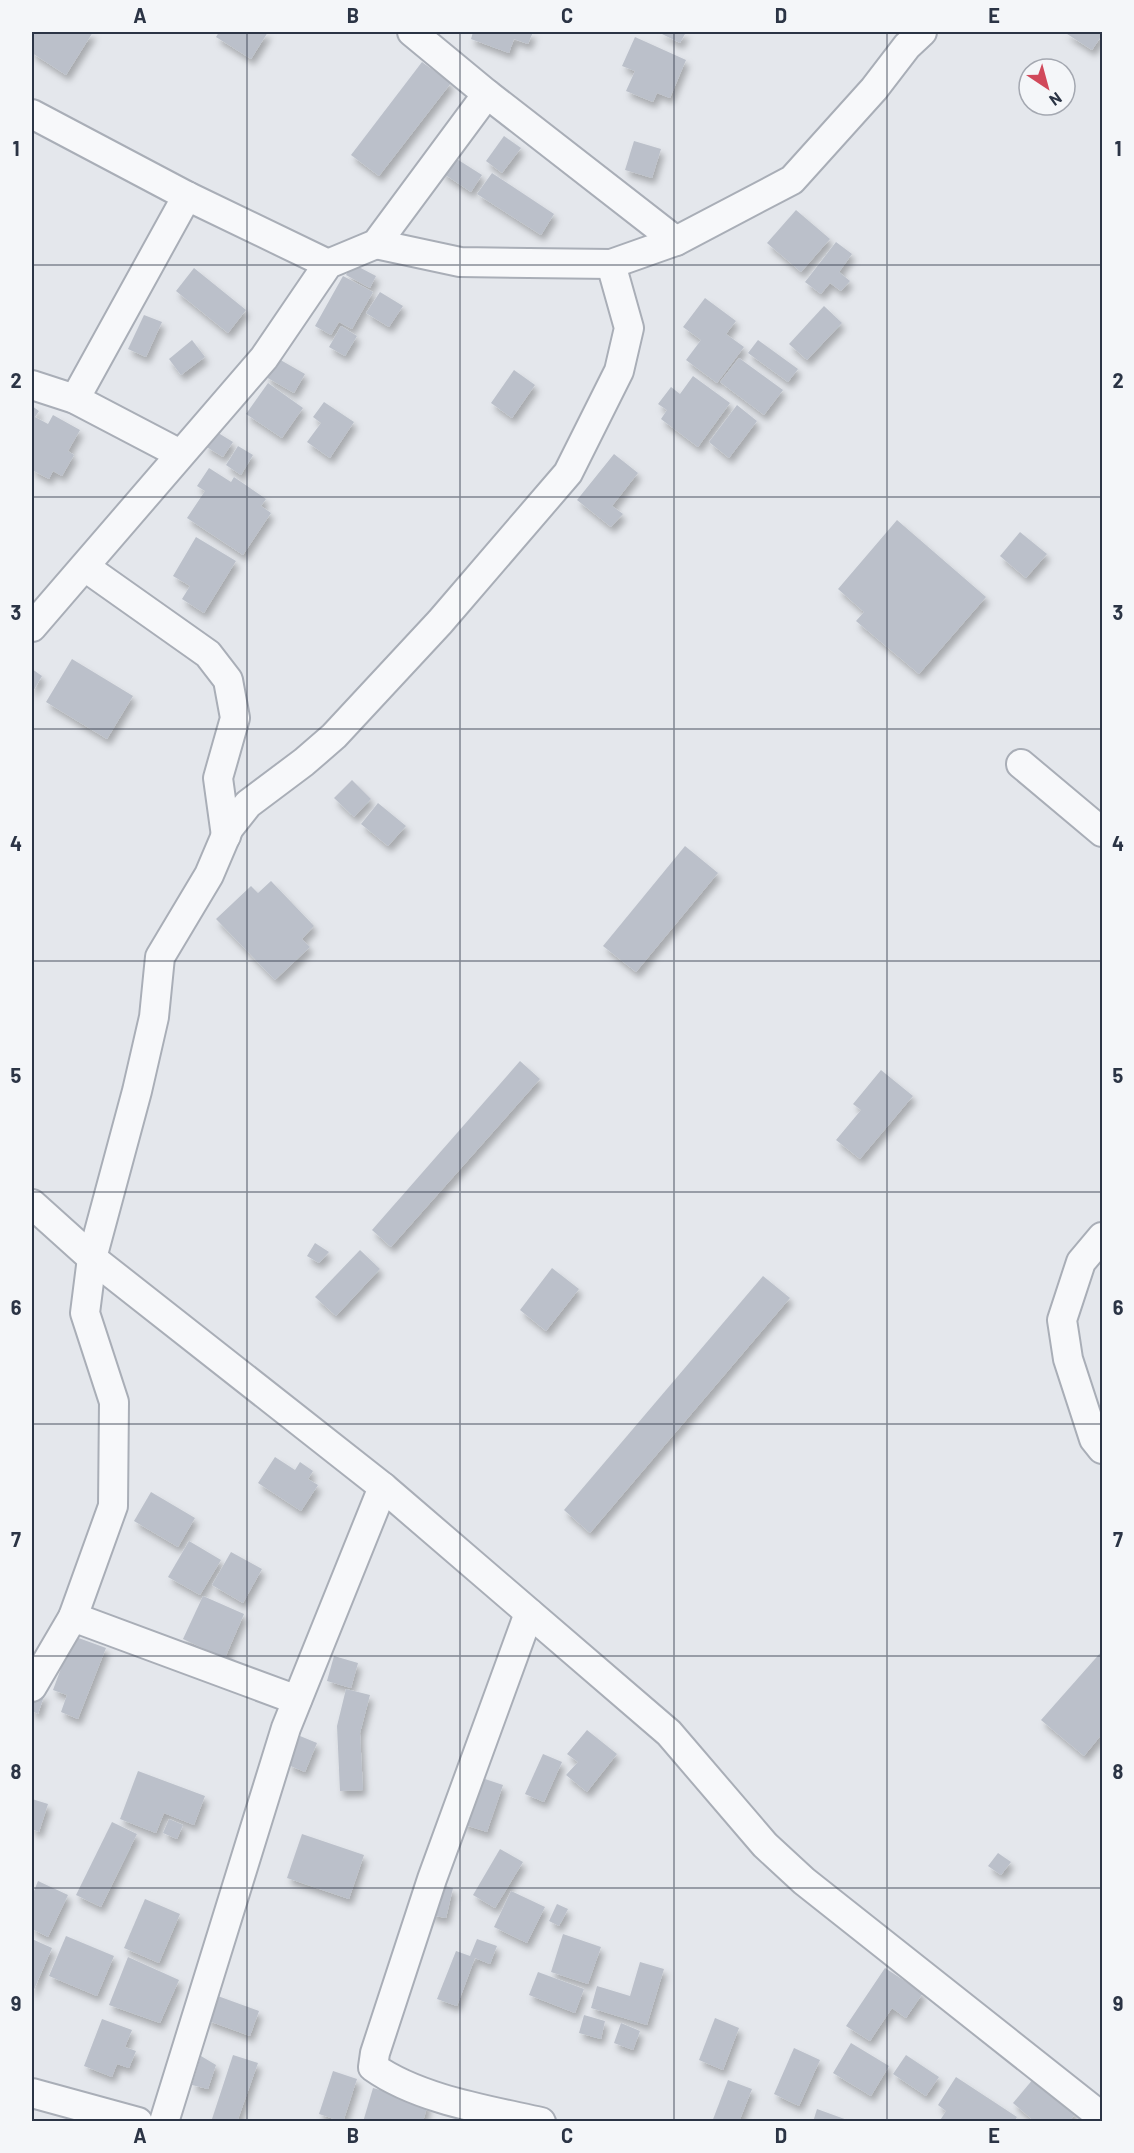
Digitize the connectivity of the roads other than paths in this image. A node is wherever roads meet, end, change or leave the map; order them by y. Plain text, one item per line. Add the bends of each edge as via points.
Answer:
1 (412, 32) edge
2 (922, 32) edge
3 (487, 94) junction
4 (32, 114) edge
5 (188, 196) junction
6 (676, 241) junction
7 (376, 244) junction
8 (328, 264) junction
9 (611, 264) junction
10 (32, 385) edge
11 (75, 399) junction
12 (180, 454) junction
13 (85, 567) junction
14 (32, 627) edge
15 (1021, 764) dead end
16 (1102, 832) edge
17 (226, 836) junction
18 (32, 1204) edge
19 (1102, 1237) edge
20 (92, 1258) junction
21 (1102, 1449) edge
22 (383, 1487) junction
23 (529, 1613) junction
24 (73, 1617) junction
25 (32, 1687) edge
26 (297, 1700) junction
27 (32, 2093) edge
28 (1102, 2117) edge
29 (138, 2121) edge
30 (164, 2121) edge
31 (541, 2121) edge

1 - 3 street
2 - 6 street via 792,180
3 - 6 street
3 - 7 street
4 - 5 street
5 - 8 street
5 - 11 street
6 - 9 street
7 - 8 street
7 - 9 street via 460,262
8 - 12 street via 264,358
9 - 17 street via 629,328 619,371 568,473 440,622 334,736 248,804
10 - 11 street
11 - 12 street
12 - 13 street
13 - 14 street
13 - 17 street via 208,654 228,680 235,718 218,778
15 - 16 street
17 - 20 street via 160,957 154,1017
18 - 20 street
19 - 21 street via 1081,1262 1062,1320 1072,1370 1094,1438
20 - 22 street
20 - 24 street via 85,1313 114,1402 113,1506
22 - 23 street
22 - 26 street
23 - 28 street via 669,1733 765,1845 804,1881
23 - 31 street via 432,1879 373,2067 390,2079 466,2105
24 - 25 street
24 - 26 street
26 - 30 street
27 - 29 street

